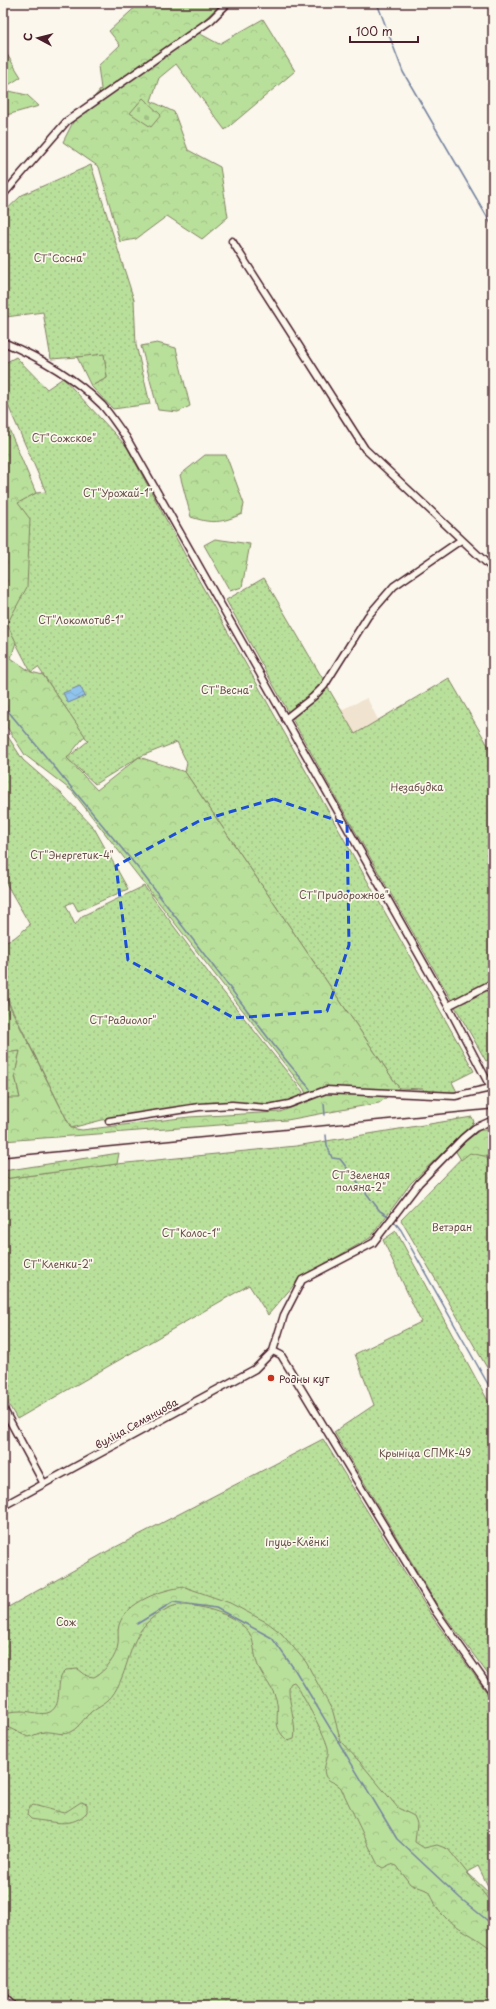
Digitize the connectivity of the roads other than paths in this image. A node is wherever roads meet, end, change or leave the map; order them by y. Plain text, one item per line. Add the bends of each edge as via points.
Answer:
1 (228, 3) edge
2 (3, 195) edge
3 (232, 241) dead end
4 (3, 342) edge
5 (461, 540) junction
6 (493, 569) edge
7 (285, 719) junction
8 (493, 983) edge
9 (448, 1006) junction
10 (492, 1090) edge
11 (493, 1120) edge
12 (109, 1121) dead end
13 (273, 1351) junction
14 (3, 1408) edge
15 (44, 1484) junction
16 (3, 1506) edge
17 (493, 1693) edge
18 (3, 1996) edge
19 (12, 2006) edge

1 - 2 street via 211,20 67,121
3 - 5 street via 365,449
4 - 7 street via 48,364 77,383 103,406 122,431
5 - 6 street
5 - 7 street via 394,586 368,616 324,686 313,698
7 - 9 street
8 - 9 street
9 - 10 street
10 - 12 street via 455,1096 326,1090 289,1104 268,1108 199,1107
11 - 13 street, вуліца Семянцова via 475,1128 463,1138 419,1183 373,1243 302,1280 284,1316
13 - 15 street, вуліца Семянцова via 255,1369
13 - 17 street via 281,1355 436,1612
14 - 15 street
15 - 16 street, вуліца Семянцова
18 - 19 street

